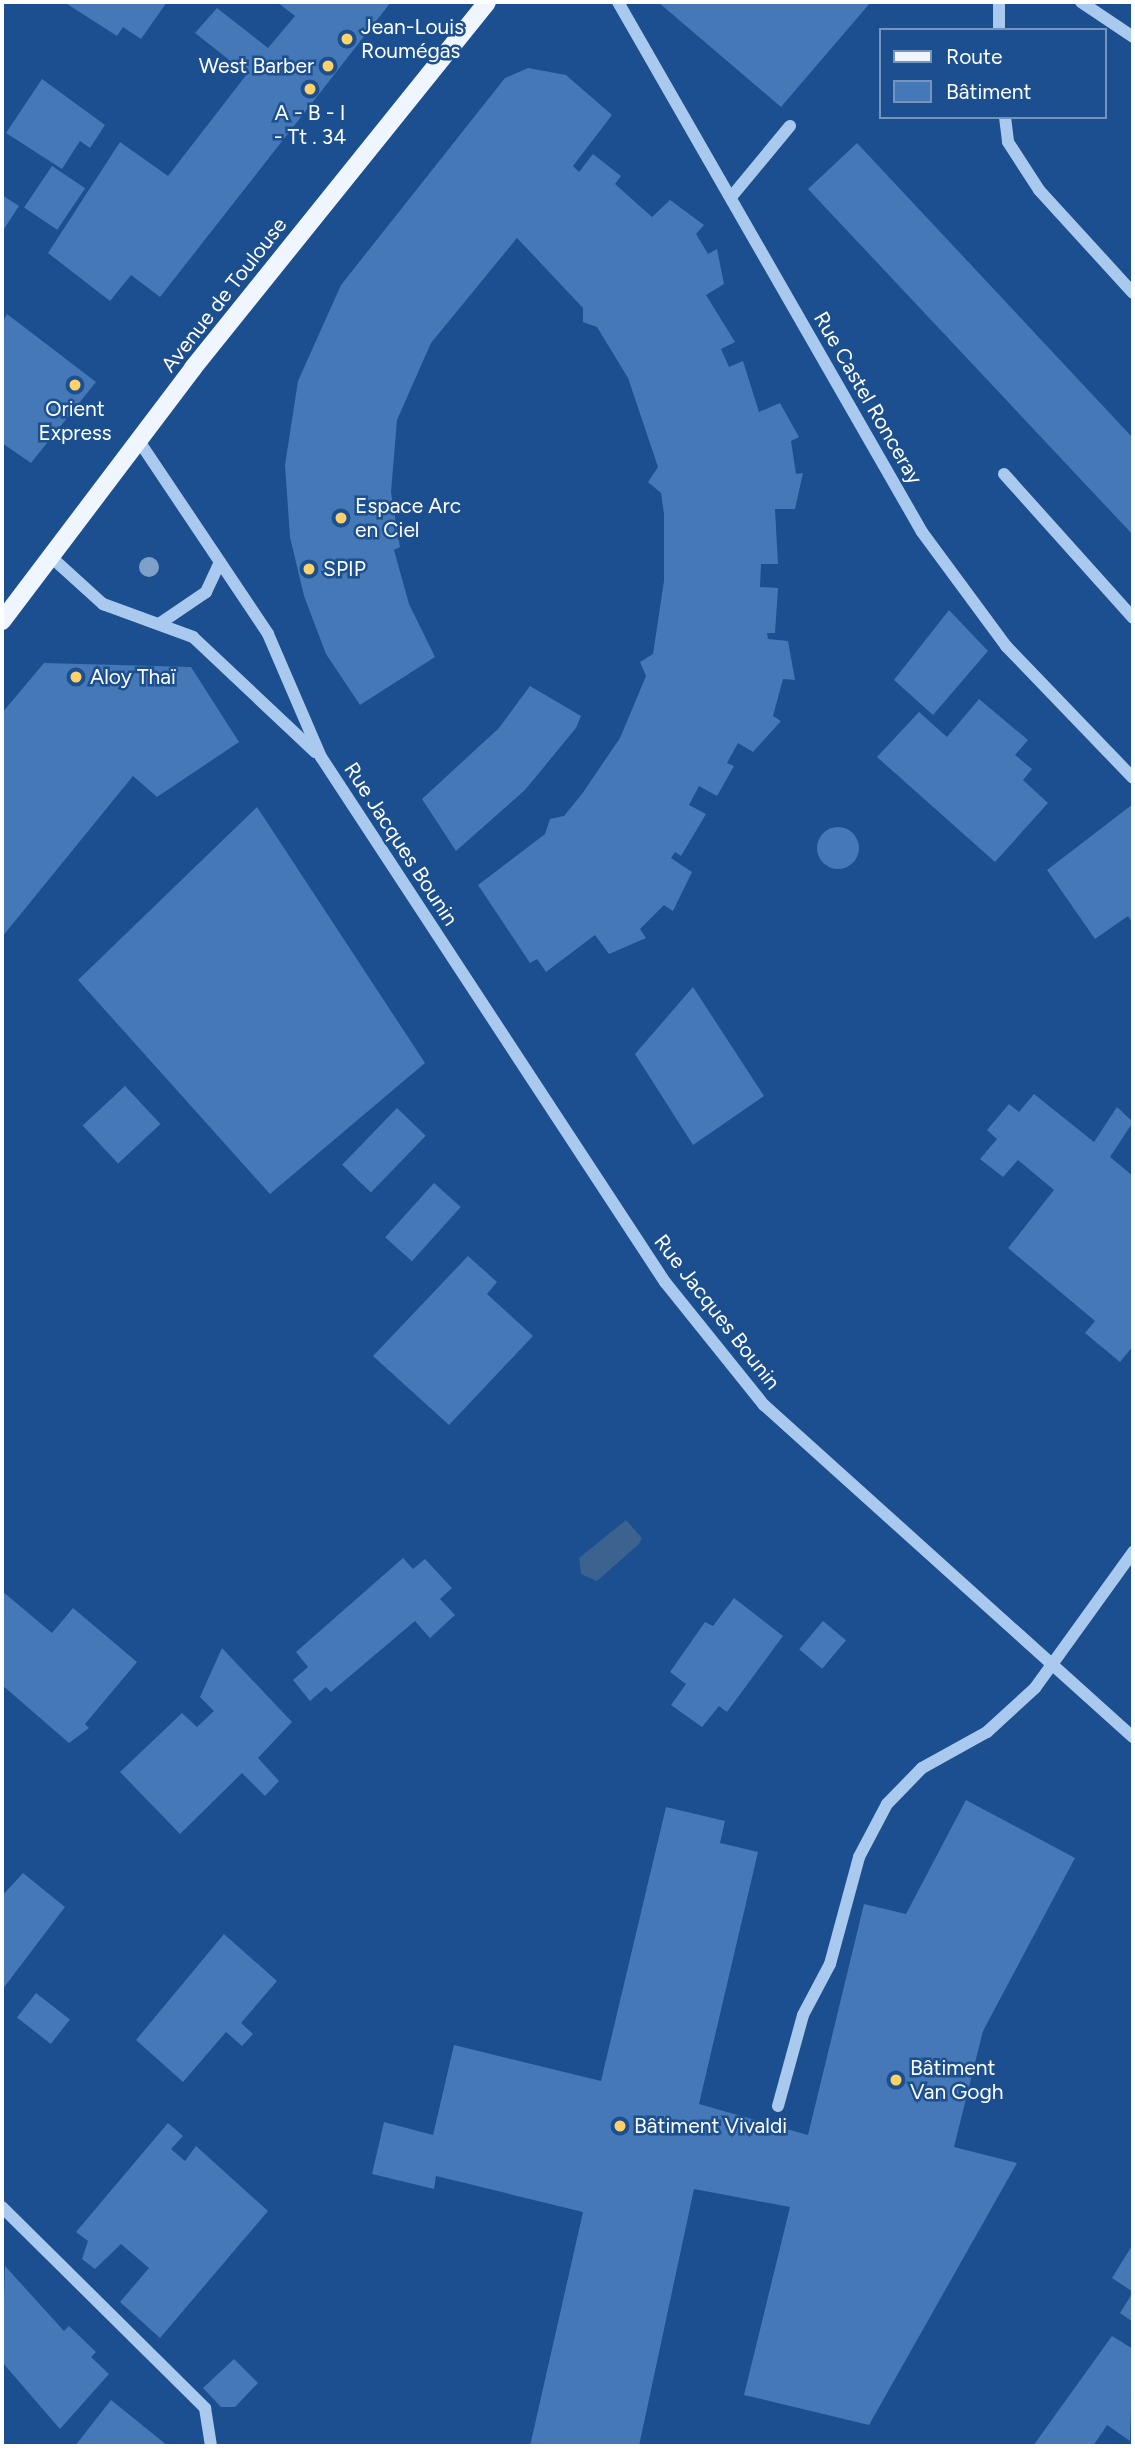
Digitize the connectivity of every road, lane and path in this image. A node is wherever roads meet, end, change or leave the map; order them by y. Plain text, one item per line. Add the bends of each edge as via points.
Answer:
1 (487, 2) edge
2 (618, 2) edge
3 (999, 2) edge
4 (1081, 2) edge
5 (999, 28) edge
6 (1133, 37) edge
7 (1004, 119) edge
8 (790, 126) dead end
9 (732, 195) junction
10 (1133, 293) edge
11 (139, 441) junction
12 (1004, 474) dead end
13 (50, 556) junction
14 (220, 562) junction
15 (1133, 618) edge
16 (2, 621) edge
17 (159, 624) junction
18 (321, 757) junction
19 (1133, 778) edge
20 (1133, 1552) edge
21 (1054, 1665) junction
22 (1133, 1737) edge
23 (778, 2106) dead end
24 (2, 2207) edge
25 (211, 2446) edge

1 - 11 main road, Avenue de Toulouse
2 - 9 street, Rue Castel Ronceray
3 - 5 street
4 - 6 street
7 - 10 street via 1008,142 1040,190
8 - 9 street
9 - 19 street, Rue Castel Ronceray via 922,532 1006,646
11 - 13 main road, Avenue de Toulouse
11 - 14 street, Rue Jacques Bounin
12 - 15 street
13 - 16 main road, Avenue de Toulouse
13 - 17 street, Rue Jacques Bounin via 103,604
14 - 17 street via 206,592
14 - 18 street, Rue Jacques Bounin via 268,634
17 - 18 street, Rue Jacques Bounin via 193,637
18 - 21 street, Rue Jacques Bounin via 681,1302 764,1405
20 - 21 street
21 - 22 street, Rue Jacques Bounin
21 - 23 street via 987,1732 922,1768 887,1804 859,1857 830,1964 803,2015
24 - 25 street via 205,2408

